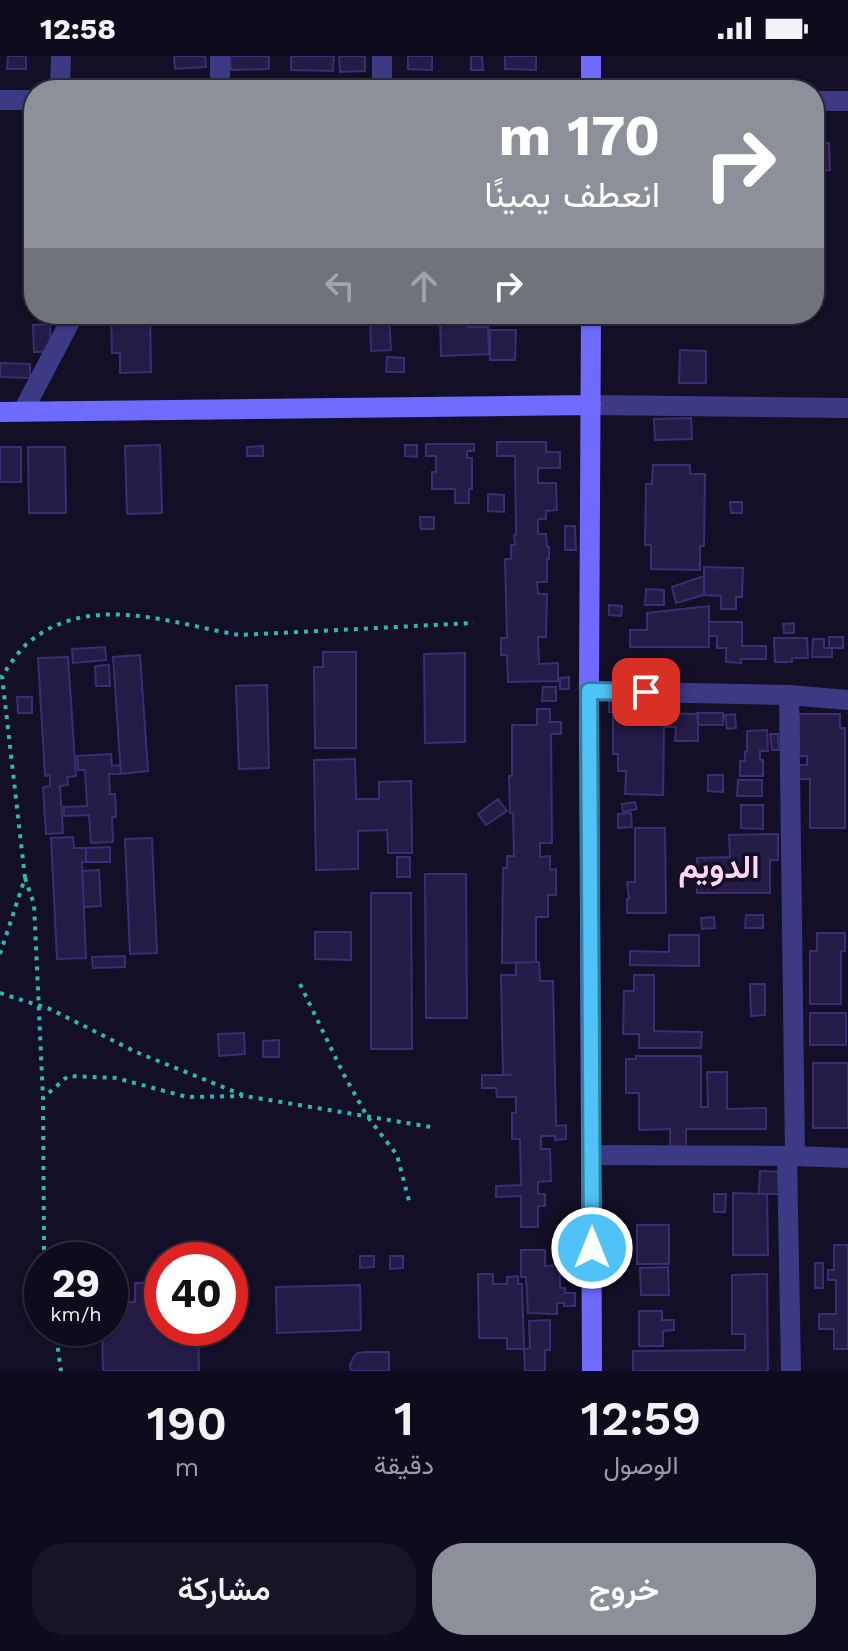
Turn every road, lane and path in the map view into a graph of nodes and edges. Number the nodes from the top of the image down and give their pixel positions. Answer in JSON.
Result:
{"nodes":[{"id":1,"x":61,"y":56,"type":"edge"},
{"id":2,"x":220,"y":56,"type":"edge"},
{"id":3,"x":382,"y":56,"type":"edge"},
{"id":4,"x":591,"y":56,"type":"edge"},
{"id":5,"x":60,"y":80,"type":"edge"},
{"id":6,"x":220,"y":80,"type":"edge"},
{"id":7,"x":382,"y":80,"type":"edge"},
{"id":8,"x":591,"y":80,"type":"edge"},
{"id":9,"x":0,"y":100,"type":"edge"},
{"id":10,"x":24,"y":100,"type":"edge"},
{"id":11,"x":824,"y":101,"type":"edge"},
{"id":12,"x":848,"y":101,"type":"edge"},
{"id":13,"x":69,"y":324,"type":"edge"},
{"id":14,"x":591,"y":324,"type":"edge"},
{"id":15,"x":591,"y":405,"type":"junction"},
{"id":16,"x":848,"y":408,"type":"edge"},
{"id":17,"x":23,"y":411,"type":"junction"},
{"id":18,"x":0,"y":412,"type":"edge"},
{"id":19,"x":474,"y":623,"type":"dead end"},
{"id":20,"x":1,"y":677,"type":"edge"},
{"id":21,"x":589,"y":691,"type":"junction"},
{"id":22,"x":789,"y":695,"type":"junction"},
{"id":23,"x":848,"y":700,"type":"edge"},
{"id":24,"x":25,"y":878,"type":"junction"},
{"id":25,"x":0,"y":954,"type":"edge"},
{"id":26,"x":300,"y":984,"type":"dead end"},
{"id":27,"x":0,"y":993,"type":"edge"},
{"id":28,"x":39,"y":1006,"type":"junction"},
{"id":29,"x":245,"y":1096,"type":"junction"},
{"id":30,"x":43,"y":1098,"type":"junction"},
{"id":31,"x":367,"y":1116,"type":"junction"},
{"id":32,"x":431,"y":1127,"type":"dead end"},
{"id":33,"x":592,"y":1155,"type":"junction"},
{"id":34,"x":791,"y":1156,"type":"junction"},
{"id":35,"x":848,"y":1158,"type":"edge"},
{"id":36,"x":409,"y":1201,"type":"dead end"},
{"id":37,"x":44,"y":1242,"type":"edge"},
{"id":38,"x":58,"y":1346,"type":"edge"},
{"id":39,"x":61,"y":1371,"type":"edge"},
{"id":40,"x":592,"y":1371,"type":"edge"},
{"id":41,"x":791,"y":1371,"type":"edge"}],
"edges":[{"from":1,"to":5,"type":"street"},
{"from":2,"to":6,"type":"street"},
{"from":3,"to":7,"type":"street"},
{"from":4,"to":8,"type":"street"},
{"from":9,"to":10,"type":"street"},
{"from":11,"to":12,"type":"street"},
{"from":13,"to":17,"type":"street"},
{"from":14,"to":15,"type":"street"},
{"from":15,"to":16,"type":"street"},
{"from":15,"to":17,"type":"street"},
{"from":15,"to":21,"type":"street"},
{"from":17,"to":18,"type":"street"},
{"from":19,"to":20,"type":"path"},
{"from":20,"to":24,"type":"path"},
{"from":21,"to":22,"type":"street"},
{"from":21,"to":33,"type":"street"},
{"from":22,"to":23,"type":"street"},
{"from":22,"to":34,"type":"street"},
{"from":24,"to":25,"type":"path"},
{"from":24,"to":28,"type":"path"},
{"from":26,"to":31,"type":"path"},
{"from":27,"to":28,"type":"path"},
{"from":28,"to":29,"type":"path"},
{"from":28,"to":30,"type":"path"},
{"from":29,"to":30,"type":"path"},
{"from":29,"to":31,"type":"path"},
{"from":30,"to":37,"type":"path"},
{"from":31,"to":32,"type":"path"},
{"from":31,"to":36,"type":"path"},
{"from":33,"to":34,"type":"street"},
{"from":33,"to":40,"type":"street"},
{"from":34,"to":35,"type":"street"},
{"from":34,"to":41,"type":"street"},
{"from":38,"to":39,"type":"path"}]}
